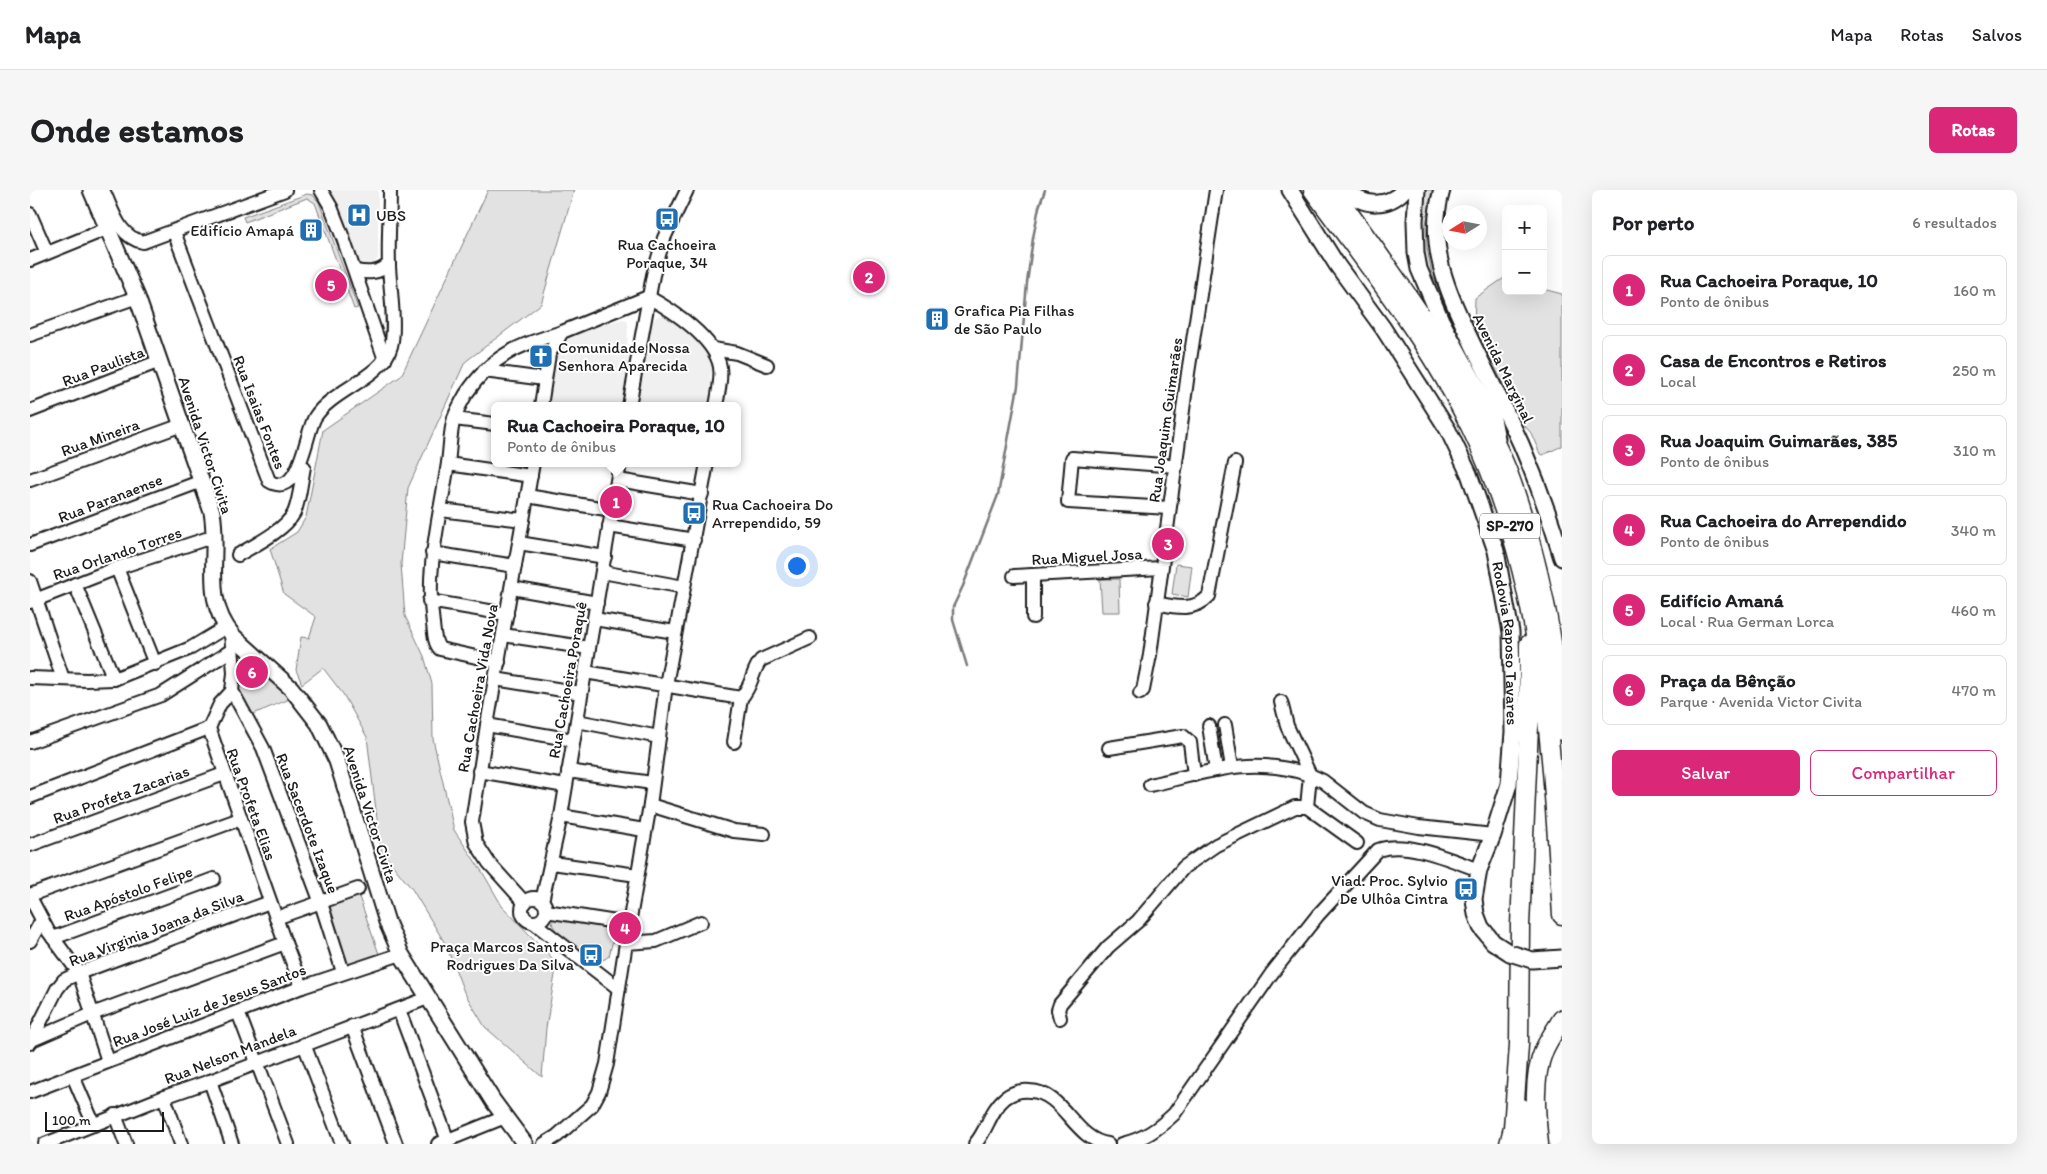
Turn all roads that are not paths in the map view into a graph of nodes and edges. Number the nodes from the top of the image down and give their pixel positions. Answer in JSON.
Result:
{"nodes":[{"id":1,"x":90,"y":190,"type":"edge"},
{"id":2,"x":103,"y":190,"type":"edge"},
{"id":3,"x":285,"y":190,"type":"edge"},
{"id":4,"x":321,"y":190,"type":"edge"},
{"id":5,"x":390,"y":190,"type":"edge"},
{"id":6,"x":687,"y":190,"type":"edge"},
{"id":7,"x":1216,"y":190,"type":"edge"},
{"id":8,"x":1290,"y":190,"type":"edge"},
{"id":9,"x":1312,"y":190,"type":"edge"},
{"id":10,"x":1332,"y":190,"type":"edge"},
{"id":11,"x":1347,"y":190,"type":"edge"},
{"id":12,"x":1404,"y":190,"type":"edge"},
{"id":13,"x":1417,"y":190,"type":"edge"},
{"id":14,"x":1442,"y":190,"type":"edge"},
{"id":15,"x":30,"y":214,"type":"edge"},
{"id":16,"x":109,"y":228,"type":"junction"},
{"id":17,"x":174,"y":232,"type":"junction"},
{"id":18,"x":47,"y":253,"type":"junction"},
{"id":19,"x":30,"y":260,"type":"edge"},
{"id":20,"x":389,"y":264,"type":"junction"},
{"id":21,"x":355,"y":272,"type":"junction"},
{"id":22,"x":137,"y":297,"type":"junction"},
{"id":23,"x":648,"y":297,"type":"junction"},
{"id":24,"x":562,"y":332,"type":"junction"},
{"id":25,"x":30,"y":335,"type":"edge"},
{"id":26,"x":713,"y":349,"type":"junction"},
{"id":27,"x":385,"y":360,"type":"junction"},
{"id":28,"x":160,"y":361,"type":"junction"},
{"id":29,"x":767,"y":364,"type":"dead end"},
{"id":30,"x":484,"y":371,"type":"junction"},
{"id":31,"x":544,"y":379,"type":"junction"},
{"id":32,"x":541,"y":402,"type":"edge"},
{"id":33,"x":630,"y":402,"type":"edge"},
{"id":34,"x":716,"y":402,"type":"edge"},
{"id":35,"x":30,"y":411,"type":"edge"},
{"id":36,"x":454,"y":419,"type":"junction"},
{"id":37,"x":491,"y":424,"type":"edge"},
{"id":38,"x":182,"y":425,"type":"junction"},
{"id":39,"x":305,"y":442,"type":"junction"},
{"id":40,"x":1502,"y":458,"type":"junction"},
{"id":41,"x":1235,"y":463,"type":"dead end"},
{"id":42,"x":448,"y":464,"type":"junction"},
{"id":43,"x":1176,"y":466,"type":"junction"},
{"id":44,"x":491,"y":467,"type":"edge"},
{"id":45,"x":498,"y":467,"type":"edge"},
{"id":46,"x":617,"y":467,"type":"edge"},
{"id":47,"x":706,"y":467,"type":"edge"},
{"id":48,"x":532,"y":469,"type":"edge"},
{"id":49,"x":30,"y":480,"type":"edge"},
{"id":50,"x":618,"y":480,"type":"junction"},
{"id":51,"x":202,"y":481,"type":"junction"},
{"id":52,"x":702,"y":494,"type":"junction"},
{"id":53,"x":527,"y":496,"type":"junction"},
{"id":54,"x":1170,"y":508,"type":"junction"},
{"id":55,"x":440,"y":510,"type":"junction"},
{"id":56,"x":612,"y":510,"type":"junction"},
{"id":57,"x":523,"y":520,"type":"junction"},
{"id":58,"x":610,"y":526,"type":"junction"},
{"id":59,"x":215,"y":536,"type":"junction"},
{"id":60,"x":694,"y":540,"type":"junction"},
{"id":61,"x":519,"y":543,"type":"junction"},
{"id":62,"x":30,"y":545,"type":"edge"},
{"id":63,"x":432,"y":553,"type":"junction"},
{"id":64,"x":238,"y":555,"type":"dead end"},
{"id":65,"x":605,"y":557,"type":"junction"},
{"id":66,"x":1562,"y":558,"type":"edge"},
{"id":67,"x":515,"y":566,"type":"junction"},
{"id":68,"x":117,"y":568,"type":"junction"},
{"id":69,"x":1161,"y":568,"type":"junction"},
{"id":70,"x":602,"y":572,"type":"junction"},
{"id":71,"x":1032,"y":575,"type":"junction"},
{"id":72,"x":1014,"y":576,"type":"dead end"},
{"id":73,"x":1525,"y":576,"type":"junction"},
{"id":74,"x":30,"y":580,"type":"edge"},
{"id":75,"x":75,"y":584,"type":"junction"},
{"id":76,"x":684,"y":587,"type":"junction"},
{"id":77,"x":512,"y":588,"type":"junction"},
{"id":78,"x":33,"y":600,"type":"edge"},
{"id":79,"x":430,"y":601,"type":"junction"},
{"id":80,"x":596,"y":603,"type":"junction"},
{"id":81,"x":1156,"y":603,"type":"junction"},
{"id":82,"x":507,"y":614,"type":"junction"},
{"id":83,"x":1033,"y":617,"type":"dead end"},
{"id":84,"x":594,"y":619,"type":"junction"},
{"id":85,"x":228,"y":630,"type":"junction"},
{"id":86,"x":675,"y":632,"type":"junction"},
{"id":87,"x":503,"y":635,"type":"junction"},
{"id":88,"x":810,"y":638,"type":"dead end"},
{"id":89,"x":589,"y":648,"type":"junction"},
{"id":90,"x":232,"y":650,"type":"junction"},
{"id":91,"x":499,"y":662,"type":"junction"},
{"id":92,"x":155,"y":664,"type":"junction"},
{"id":93,"x":585,"y":672,"type":"junction"},
{"id":94,"x":30,"y":678,"type":"edge"},
{"id":95,"x":64,"y":679,"type":"junction"},
{"id":96,"x":114,"y":679,"type":"junction"},
{"id":97,"x":495,"y":679,"type":"junction"},
{"id":98,"x":666,"y":685,"type":"junction"},
{"id":99,"x":232,"y":691,"type":"junction"},
{"id":100,"x":581,"y":693,"type":"junction"},
{"id":101,"x":1140,"y":693,"type":"dead end"},
{"id":102,"x":741,"y":698,"type":"junction"},
{"id":103,"x":1281,"y":702,"type":"dead end"},
{"id":104,"x":576,"y":721,"type":"junction"},
{"id":105,"x":487,"y":725,"type":"junction"},
{"id":106,"x":1225,"y":725,"type":"dead end"},
{"id":107,"x":1210,"y":726,"type":"dead end"},
{"id":108,"x":209,"y":728,"type":"junction"},
{"id":109,"x":1562,"y":731,"type":"edge"},
{"id":110,"x":659,"y":737,"type":"junction"},
{"id":111,"x":573,"y":740,"type":"junction"},
{"id":112,"x":30,"y":742,"type":"edge"},
{"id":113,"x":734,"y":742,"type":"dead end"},
{"id":114,"x":1109,"y":748,"type":"dead end"},
{"id":115,"x":1232,"y":767,"type":"junction"},
{"id":116,"x":1216,"y":770,"type":"junction"},
{"id":117,"x":479,"y":771,"type":"junction"},
{"id":118,"x":568,"y":771,"type":"junction"},
{"id":119,"x":224,"y":774,"type":"junction"},
{"id":120,"x":1194,"y":775,"type":"junction"},
{"id":121,"x":1310,"y":775,"type":"junction"},
{"id":122,"x":652,"y":783,"type":"junction"},
{"id":123,"x":1150,"y":785,"type":"dead end"},
{"id":124,"x":565,"y":786,"type":"junction"},
{"id":125,"x":30,"y":797,"type":"edge"},
{"id":126,"x":650,"y":805,"type":"junction"},
{"id":127,"x":1307,"y":808,"type":"junction"},
{"id":128,"x":561,"y":816,"type":"junction"},
{"id":129,"x":240,"y":819,"type":"junction"},
{"id":130,"x":644,"y":830,"type":"junction"},
{"id":131,"x":764,"y":834,"type":"dead end"},
{"id":132,"x":1493,"y":835,"type":"junction"},
{"id":133,"x":1357,"y":843,"type":"dead end"},
{"id":134,"x":30,"y":845,"type":"edge"},
{"id":135,"x":552,"y":863,"type":"junction"},
{"id":136,"x":1479,"y":870,"type":"junction"},
{"id":137,"x":637,"y":875,"type":"junction"},
{"id":138,"x":214,"y":879,"type":"dead end"},
{"id":139,"x":358,"y":890,"type":"dead end"},
{"id":140,"x":30,"y":896,"type":"edge"},
{"id":141,"x":270,"y":902,"type":"junction"},
{"id":142,"x":321,"y":903,"type":"junction"},
{"id":143,"x":525,"y":903,"type":"junction"},
{"id":144,"x":541,"y":913,"type":"junction"},
{"id":145,"x":1562,"y":914,"type":"edge"},
{"id":146,"x":276,"y":918,"type":"junction"},
{"id":147,"x":42,"y":920,"type":"junction"},
{"id":148,"x":701,"y":922,"type":"dead end"},
{"id":149,"x":628,"y":924,"type":"junction"},
{"id":150,"x":52,"y":938,"type":"junction"},
{"id":151,"x":30,"y":941,"type":"edge"},
{"id":152,"x":285,"y":943,"type":"junction"},
{"id":153,"x":626,"y":943,"type":"junction"},
{"id":154,"x":400,"y":954,"type":"junction"},
{"id":155,"x":1562,"y":958,"type":"edge"},
{"id":156,"x":343,"y":972,"type":"junction"},
{"id":157,"x":79,"y":973,"type":"junction"},
{"id":158,"x":302,"y":987,"type":"junction"},
{"id":159,"x":618,"y":988,"type":"junction"},
{"id":160,"x":428,"y":998,"type":"junction"},
{"id":161,"x":399,"y":1010,"type":"junction"},
{"id":162,"x":238,"y":1012,"type":"junction"},
{"id":163,"x":92,"y":1014,"type":"junction"},
{"id":164,"x":1060,"y":1018,"type":"dead end"},
{"id":165,"x":1562,"y":1019,"type":"edge"},
{"id":166,"x":352,"y":1026,"type":"junction"},
{"id":167,"x":31,"y":1042,"type":"edge"},
{"id":168,"x":304,"y":1044,"type":"junction"},
{"id":169,"x":1519,"y":1045,"type":"junction"},
{"id":170,"x":108,"y":1061,"type":"junction"},
{"id":171,"x":258,"y":1063,"type":"junction"},
{"id":172,"x":73,"y":1076,"type":"junction"},
{"id":173,"x":210,"y":1081,"type":"junction"},
{"id":174,"x":30,"y":1092,"type":"edge"},
{"id":175,"x":164,"y":1097,"type":"junction"},
{"id":176,"x":115,"y":1116,"type":"junction"},
{"id":177,"x":505,"y":1117,"type":"junction"},
{"id":178,"x":94,"y":1125,"type":"junction"},
{"id":179,"x":443,"y":1142,"type":"edge"},
{"id":180,"x":45,"y":1144,"type":"edge"},
{"id":181,"x":126,"y":1144,"type":"edge"},
{"id":182,"x":180,"y":1144,"type":"edge"},
{"id":183,"x":232,"y":1144,"type":"edge"},
{"id":184,"x":288,"y":1144,"type":"edge"},
{"id":185,"x":342,"y":1144,"type":"edge"},
{"id":186,"x":396,"y":1144,"type":"edge"},
{"id":187,"x":525,"y":1144,"type":"edge"},
{"id":188,"x":544,"y":1144,"type":"edge"},
{"id":189,"x":975,"y":1144,"type":"edge"},
{"id":190,"x":1108,"y":1144,"type":"edge"},
{"id":191,"x":1122,"y":1144,"type":"edge"},
{"id":192,"x":1509,"y":1144,"type":"edge"},
{"id":193,"x":1526,"y":1144,"type":"edge"},
{"id":194,"x":1539,"y":1144,"type":"edge"}],
"edges":[{"from":1,"to":16,"type":"main road","name":"Avenida Victor Civita"},
{"from":2,"to":17,"type":"street"},
{"from":3,"to":17,"type":"street"},
{"from":4,"to":21,"type":"street"},
{"from":5,"to":20,"type":"street"},
{"from":6,"to":23,"type":"street"},
{"from":7,"to":43,"type":"street","name":"Rua Joaquim Guimarães"},
{"from":8,"to":132,"type":"main road","name":"Rodovia Raposo Tavares"},
{"from":9,"to":73,"type":"highway","name":"Rodovia Raposo Tavares","number":"SP-270"},
{"from":10,"to":40,"type":"highway","number":"SP-270"},
{"from":11,"to":12,"type":"main road"},
{"from":13,"to":40,"type":"main road","name":"Avenida Marginal"},
{"from":14,"to":66,"type":"main road","name":"Avenida Marginal"},
{"from":15,"to":18,"type":"street"},
{"from":16,"to":18,"type":"street"},
{"from":16,"to":22,"type":"main road","name":"Avenida Victor Civita"},
{"from":17,"to":39,"type":"street","name":"Rua Isaias Fontes"},
{"from":18,"to":19,"type":"street"},
{"from":20,"to":21,"type":"street"},
{"from":20,"to":27,"type":"street"},
{"from":21,"to":27,"type":"street"},
{"from":22,"to":25,"type":"street"},
{"from":22,"to":28,"type":"main road","name":"Avenida Victor Civita"},
{"from":23,"to":24,"type":"street"},
{"from":23,"to":26,"type":"street"},
{"from":23,"to":33,"type":"street"},
{"from":24,"to":30,"type":"street"},
{"from":24,"to":31,"type":"street"},
{"from":26,"to":29,"type":"street"},
{"from":26,"to":34,"type":"street"},
{"from":27,"to":39,"type":"street","name":"Rua Isaias Fontes"},
{"from":28,"to":35,"type":"street","name":"Rua Paulista"},
{"from":28,"to":38,"type":"main road","name":"Avenida Victor Civita"},
{"from":30,"to":31,"type":"street"},
{"from":30,"to":36,"type":"street"},
{"from":31,"to":32,"type":"street"},
{"from":36,"to":37,"type":"street"},
{"from":36,"to":42,"type":"street"},
{"from":38,"to":49,"type":"street","name":"Rua Mineira"},
{"from":38,"to":51,"type":"main road","name":"Avenida Victor Civita"},
{"from":39,"to":64,"type":"street"},
{"from":40,"to":109,"type":"highway","number":"SP-270"},
{"from":41,"to":81,"type":"street"},
{"from":42,"to":44,"type":"street"},
{"from":42,"to":55,"type":"street"},
{"from":43,"to":54,"type":"street","name":"Rua Joaquim Guimarães"},
{"from":43,"to":54,"type":"street"},
{"from":45,"to":48,"type":"street"},
{"from":46,"to":50,"type":"street","name":"Rua Cachoeira Poraquê"},
{"from":47,"to":52,"type":"street"},
{"from":48,"to":53,"type":"street","name":"Rua Cachoeira Vida Nova"},
{"from":50,"to":52,"type":"street"},
{"from":50,"to":56,"type":"street","name":"Rua Cachoeira Poraquê"},
{"from":51,"to":59,"type":"main road","name":"Avenida Victor Civita"},
{"from":51,"to":62,"type":"street","name":"Rua Paranaense"},
{"from":52,"to":60,"type":"street"},
{"from":53,"to":56,"type":"street"},
{"from":53,"to":57,"type":"street","name":"Rua Cachoeira Vida Nova"},
{"from":54,"to":69,"type":"street","name":"Rua Joaquim Guimarães"},
{"from":55,"to":57,"type":"street"},
{"from":55,"to":63,"type":"street"},
{"from":56,"to":58,"type":"street","name":"Rua Cachoeira Poraquê"},
{"from":57,"to":61,"type":"street","name":"Rua Cachoeira Vida Nova"},
{"from":58,"to":60,"type":"street"},
{"from":58,"to":65,"type":"street","name":"Rua Cachoeira Poraquê"},
{"from":59,"to":68,"type":"street","name":"Rua Orlando Torres"},
{"from":59,"to":85,"type":"main road","name":"Avenida Victor Civita"},
{"from":60,"to":76,"type":"street"},
{"from":61,"to":65,"type":"street"},
{"from":61,"to":67,"type":"street","name":"Rua Cachoeira Vida Nova"},
{"from":63,"to":67,"type":"street"},
{"from":63,"to":79,"type":"street"},
{"from":65,"to":70,"type":"street","name":"Rua Cachoeira Poraquê"},
{"from":67,"to":77,"type":"street","name":"Rua Cachoeira Vida Nova"},
{"from":68,"to":75,"type":"street","name":"Rua Orlando Torres"},
{"from":68,"to":92,"type":"street"},
{"from":69,"to":71,"type":"street","name":"Rua Miguel Josa"},
{"from":69,"to":81,"type":"street","name":"Rua Joaquim Guimarães"},
{"from":70,"to":76,"type":"street"},
{"from":70,"to":80,"type":"street","name":"Rua Cachoeira Poraquê"},
{"from":71,"to":72,"type":"street","name":"Rua Miguel Josa"},
{"from":71,"to":83,"type":"street"},
{"from":73,"to":145,"type":"highway","name":"Rodovia Raposo Tavares","number":"SP-270"},
{"from":73,"to":169,"type":"highway"},
{"from":74,"to":78,"type":"street"},
{"from":75,"to":78,"type":"street","name":"Rua Orlando Torres"},
{"from":75,"to":96,"type":"street"},
{"from":76,"to":86,"type":"street"},
{"from":77,"to":80,"type":"street"},
{"from":77,"to":82,"type":"street","name":"Rua Cachoeira Vida Nova"},
{"from":78,"to":95,"type":"street"},
{"from":79,"to":82,"type":"street"},
{"from":79,"to":91,"type":"street"},
{"from":80,"to":84,"type":"street","name":"Rua Cachoeira Poraquê"},
{"from":81,"to":101,"type":"street","name":"Rua Joaquim Guimarães"},
{"from":82,"to":87,"type":"street","name":"Rua Cachoeira Vida Nova"},
{"from":84,"to":86,"type":"street"},
{"from":84,"to":89,"type":"street","name":"Rua Cachoeira Poraquê"},
{"from":85,"to":90,"type":"street"},
{"from":85,"to":92,"type":"street"},
{"from":85,"to":154,"type":"main road","name":"Avenida Victor Civita"},
{"from":86,"to":98,"type":"street"},
{"from":87,"to":89,"type":"street"},
{"from":87,"to":91,"type":"street","name":"Rua Cachoeira Vida Nova"},
{"from":88,"to":102,"type":"street"},
{"from":89,"to":93,"type":"street","name":"Rua Cachoeira Poraquê"},
{"from":90,"to":99,"type":"street"},
{"from":90,"to":112,"type":"street"},
{"from":91,"to":97,"type":"street","name":"Rua Cachoeira Vida Nova"},
{"from":92,"to":96,"type":"street"},
{"from":93,"to":98,"type":"street"},
{"from":93,"to":100,"type":"street","name":"Rua Cachoeira Poraquê"},
{"from":94,"to":95,"type":"street"},
{"from":95,"to":96,"type":"street"},
{"from":97,"to":100,"type":"street"},
{"from":97,"to":105,"type":"street","name":"Rua Cachoeira Vida Nova"},
{"from":98,"to":102,"type":"street"},
{"from":98,"to":110,"type":"street"},
{"from":99,"to":108,"type":"street"},
{"from":99,"to":142,"type":"street","name":"Rua Sacerdote Izaque"},
{"from":100,"to":104,"type":"street","name":"Rua Cachoeira Poraquê"},
{"from":102,"to":113,"type":"street"},
{"from":103,"to":121,"type":"street"},
{"from":104,"to":110,"type":"street"},
{"from":104,"to":111,"type":"street","name":"Rua Cachoeira Poraquê"},
{"from":105,"to":111,"type":"street"},
{"from":105,"to":117,"type":"street","name":"Rua Cachoeira Vida Nova"},
{"from":106,"to":115,"type":"street"},
{"from":107,"to":116,"type":"street"},
{"from":108,"to":119,"type":"street","name":"Rua Profeta Elias"},
{"from":108,"to":125,"type":"street"},
{"from":110,"to":122,"type":"street"},
{"from":111,"to":118,"type":"street","name":"Rua Cachoeira Poraquê"},
{"from":114,"to":120,"type":"street"},
{"from":115,"to":116,"type":"street"},
{"from":115,"to":121,"type":"street"},
{"from":116,"to":120,"type":"street"},
{"from":117,"to":124,"type":"street"},
{"from":117,"to":143,"type":"street","name":"Rua Cachoeira Vida Nova"},
{"from":118,"to":122,"type":"street"},
{"from":118,"to":124,"type":"street","name":"Rua Cachoeira Poraquê"},
{"from":119,"to":129,"type":"street","name":"Rua Profeta Elias"},
{"from":119,"to":134,"type":"street","name":"Rua Profeta Zacarias"},
{"from":120,"to":123,"type":"street"},
{"from":121,"to":127,"type":"street"},
{"from":121,"to":132,"type":"street"},
{"from":122,"to":126,"type":"street"},
{"from":124,"to":128,"type":"street","name":"Rua Cachoeira Poraquê"},
{"from":126,"to":130,"type":"street"},
{"from":126,"to":131,"type":"street"},
{"from":127,"to":133,"type":"street"},
{"from":127,"to":164,"type":"street"},
{"from":128,"to":130,"type":"street"},
{"from":128,"to":135,"type":"street","name":"Rua Cachoeira Poraquê"},
{"from":129,"to":140,"type":"street"},
{"from":129,"to":141,"type":"street","name":"Rua Profeta Elias"},
{"from":130,"to":137,"type":"street"},
{"from":132,"to":136,"type":"main road","name":"Rodovia Raposo Tavares"},
{"from":135,"to":137,"type":"street"},
{"from":135,"to":144,"type":"street","name":"Rua Cachoeira Poraquê"},
{"from":136,"to":155,"type":"main road","name":"Rodovia Raposo Tavares","bridge":true},
{"from":136,"to":191,"type":"street"},
{"from":137,"to":149,"type":"street"},
{"from":138,"to":150,"type":"street","name":"Rua Apóstolo Felipe"},
{"from":139,"to":142,"type":"street"},
{"from":140,"to":147,"type":"street"},
{"from":141,"to":146,"type":"street","name":"Rua Profeta Elias"},
{"from":141,"to":157,"type":"street","name":"Rua Virginia Joana da Silva"},
{"from":142,"to":146,"type":"street"},
{"from":142,"to":156,"type":"street","name":"Rua Sacerdote Izaque"},
{"from":143,"to":144,"type":"street"},
{"from":143,"to":144,"type":"street","name":"Rua Cachoeira Vida Nova"},
{"from":144,"to":149,"type":"street"},
{"from":144,"to":159,"type":"street"},
{"from":146,"to":152,"type":"street","name":"Rua Profeta Elias"},
{"from":147,"to":150,"type":"street"},
{"from":147,"to":151,"type":"street","name":"Rua Apóstolo Felipe"},
{"from":148,"to":153,"type":"street"},
{"from":149,"to":153,"type":"street"},
{"from":150,"to":157,"type":"street"},
{"from":152,"to":158,"type":"street","name":"Rua Profeta Elias"},
{"from":152,"to":163,"type":"street"},
{"from":153,"to":159,"type":"street"},
{"from":154,"to":156,"type":"street","name":"Rua José Luiz de Jesus Santos"},
{"from":154,"to":160,"type":"main road","name":"Avenida Victor Civita"},
{"from":156,"to":158,"type":"street","name":"Rua José Luiz de Jesus Santos"},
{"from":157,"to":163,"type":"street"},
{"from":157,"to":167,"type":"street","name":"Rua Virginia Joana da Silva"},
{"from":158,"to":162,"type":"street","name":"Rua José Luiz de Jesus Santos"},
{"from":159,"to":188,"type":"street"},
{"from":160,"to":161,"type":"street","name":"Rua Nelson Mandela"},
{"from":160,"to":177,"type":"main road","name":"Avenida Victor Civita"},
{"from":161,"to":166,"type":"street","name":"Rua Nelson Mandela"},
{"from":161,"to":179,"type":"street"},
{"from":162,"to":170,"type":"street","name":"Rua José Luiz de Jesus Santos"},
{"from":162,"to":171,"type":"street"},
{"from":163,"to":167,"type":"street"},
{"from":163,"to":170,"type":"street"},
{"from":165,"to":194,"type":"highway"},
{"from":166,"to":168,"type":"street","name":"Rua Nelson Mandela"},
{"from":166,"to":186,"type":"street"},
{"from":168,"to":171,"type":"street","name":"Rua Nelson Mandela"},
{"from":168,"to":185,"type":"street"},
{"from":169,"to":192,"type":"highway"},
{"from":169,"to":193,"type":"highway"},
{"from":170,"to":172,"type":"street","name":"Rua José Luiz de Jesus Santos"},
{"from":171,"to":173,"type":"street","name":"Rua Nelson Mandela"},
{"from":171,"to":184,"type":"street"},
{"from":172,"to":174,"type":"street","name":"Rua José Luiz de Jesus Santos"},
{"from":172,"to":178,"type":"street"},
{"from":173,"to":175,"type":"street","name":"Rua Nelson Mandela"},
{"from":173,"to":183,"type":"street"},
{"from":175,"to":176,"type":"street","name":"Rua Nelson Mandela"},
{"from":175,"to":182,"type":"street"},
{"from":176,"to":178,"type":"street","name":"Rua Nelson Mandela"},
{"from":176,"to":181,"type":"street"},
{"from":177,"to":179,"type":"street"},
{"from":177,"to":187,"type":"main road","name":"Avenida Victor Civita"},
{"from":178,"to":180,"type":"street","name":"Rua Nelson Mandela"},
{"from":189,"to":190,"type":"street"}]}
